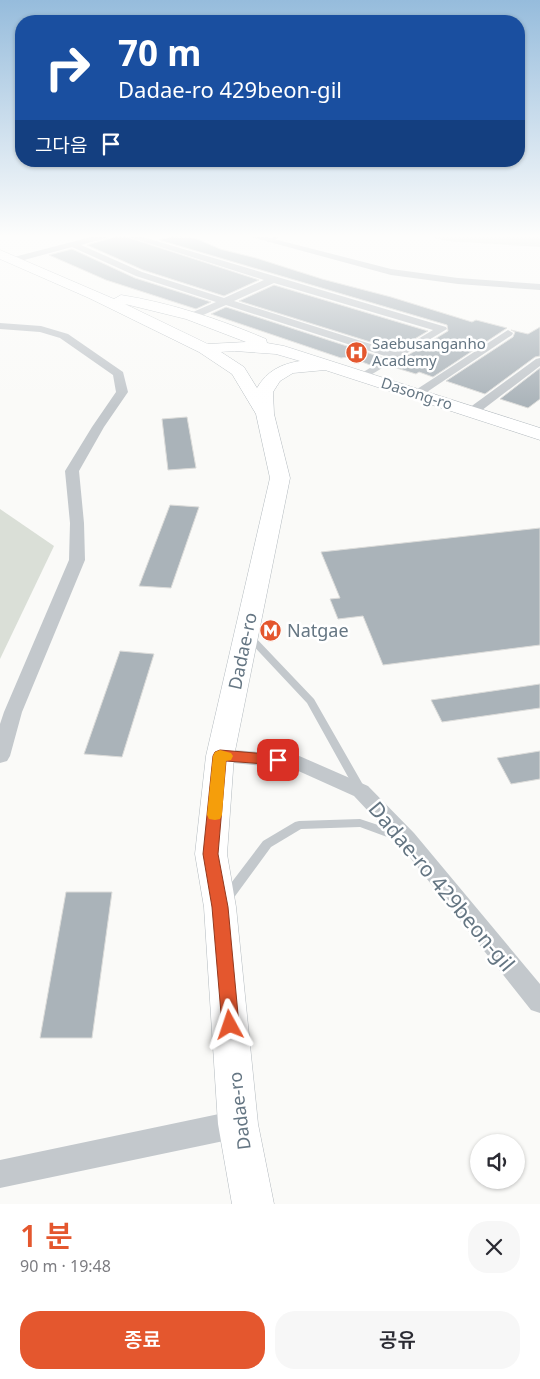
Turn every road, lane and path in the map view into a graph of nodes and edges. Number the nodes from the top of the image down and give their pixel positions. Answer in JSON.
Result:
{"nodes":[{"id":1,"x":90,"y":293,"type":"edge"},
{"id":2,"x":201,"y":293,"type":"edge"},
{"id":3,"x":243,"y":293,"type":"edge"},
{"id":4,"x":318,"y":293,"type":"edge"},
{"id":5,"x":94,"y":295,"type":"junction"},
{"id":6,"x":226,"y":301,"type":"junction"},
{"id":7,"x":190,"y":317,"type":"junction"},
{"id":8,"x":0,"y":326,"type":"edge"},
{"id":9,"x":508,"y":333,"type":"dead end"},
{"id":10,"x":205,"y":349,"type":"junction"},
{"id":11,"x":278,"y":349,"type":"junction"},
{"id":12,"x":396,"y":356,"type":"junction"},
{"id":13,"x":540,"y":361,"type":"edge"},
{"id":14,"x":336,"y":367,"type":"junction"},
{"id":15,"x":364,"y":376,"type":"junction"},
{"id":16,"x":417,"y":393,"type":"junction"},
{"id":17,"x":473,"y":411,"type":"junction"},
{"id":18,"x":265,"y":414,"type":"junction"},
{"id":19,"x":540,"y":434,"type":"edge"},
{"id":20,"x":246,"y":633,"type":"junction"},
{"id":21,"x":0,"y":756,"type":"edge"},
{"id":22,"x":220,"y":756,"type":"junction"},
{"id":23,"x":361,"y":791,"type":"junction"},
{"id":24,"x":407,"y":839,"type":"junction"},
{"id":25,"x":220,"y":907,"type":"junction"},
{"id":26,"x":540,"y":1002,"type":"edge"},
{"id":27,"x":238,"y":1124,"type":"junction"},
{"id":28,"x":0,"y":1174,"type":"edge"},
{"id":29,"x":253,"y":1204,"type":"edge"}],
"edges":[{"from":1,"to":5,"type":"main road","name":"Dadae-ro"},
{"from":2,"to":6,"type":"street"},
{"from":3,"to":6,"type":"street"},
{"from":4,"to":12,"type":"street"},
{"from":5,"to":7,"type":"main road"},
{"from":5,"to":10,"type":"main road","name":"Dadae-ro"},
{"from":6,"to":7,"type":"street"},
{"from":6,"to":12,"type":"street"},
{"from":7,"to":11,"type":"main road"},
{"from":8,"to":21,"type":"street"},
{"from":9,"to":16,"type":"street"},
{"from":10,"to":11,"type":"main road","name":"Dasong-ro"},
{"from":10,"to":18,"type":"main road","name":"Dadae-ro"},
{"from":11,"to":14,"type":"main road","name":"Dasong-ro"},
{"from":12,"to":15,"type":"street"},
{"from":13,"to":17,"type":"street"},
{"from":14,"to":15,"type":"main road","name":"Dasong-ro"},
{"from":14,"to":18,"type":"main road"},
{"from":15,"to":16,"type":"main road","name":"Dasong-ro"},
{"from":16,"to":17,"type":"main road","name":"Dasong-ro"},
{"from":17,"to":19,"type":"main road","name":"Dasong-ro"},
{"from":18,"to":20,"type":"main road","name":"Dadae-ro"},
{"from":20,"to":22,"type":"main road","name":"Dadae-ro"},
{"from":20,"to":23,"type":"lane"},
{"from":22,"to":23,"type":"street","name":"Dadae-ro 429beon-gil"},
{"from":22,"to":25,"type":"main road","name":"Dadae-ro"},
{"from":23,"to":24,"type":"street","name":"Dadae-ro 429beon-gil"},
{"from":24,"to":25,"type":"lane"},
{"from":24,"to":26,"type":"street","name":"Dadae-ro 429beon-gil"},
{"from":25,"to":27,"type":"main road","name":"Dadae-ro"},
{"from":27,"to":28,"type":"street"},
{"from":27,"to":29,"type":"main road","name":"Dadae-ro"}]}
